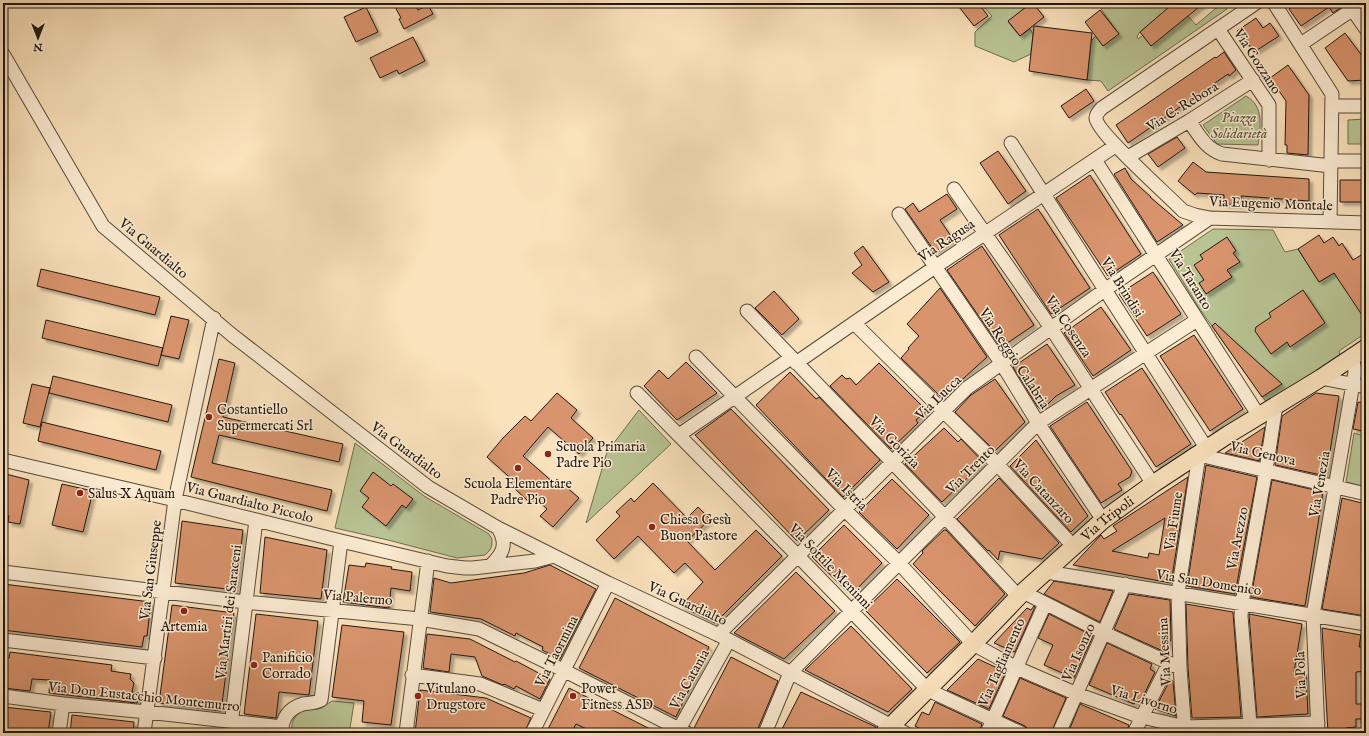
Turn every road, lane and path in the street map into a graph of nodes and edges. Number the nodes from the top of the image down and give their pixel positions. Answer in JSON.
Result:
{"nodes":[{"id":1,"x":1256,"y":3,"type":"edge"},
{"id":2,"x":1274,"y":3,"type":"edge"},
{"id":3,"x":1357,"y":6,"type":"edge"},
{"id":4,"x":1218,"y":29,"type":"junction"},
{"id":5,"x":1366,"y":29,"type":"edge"},
{"id":6,"x":1301,"y":44,"type":"junction"},
{"id":7,"x":3,"y":54,"type":"edge"},
{"id":8,"x":1253,"y":80,"type":"junction"},
{"id":9,"x":1332,"y":100,"type":"junction"},
{"id":10,"x":1366,"y":106,"type":"edge"},
{"id":11,"x":1189,"y":121,"type":"junction"},
{"id":12,"x":1011,"y":143,"type":"dead end"},
{"id":13,"x":1115,"y":146,"type":"junction"},
{"id":14,"x":1128,"y":157,"type":"junction"},
{"id":15,"x":1095,"y":160,"type":"junction"},
{"id":16,"x":1269,"y":160,"type":"junction"},
{"id":17,"x":1366,"y":161,"type":"edge"},
{"id":18,"x":1331,"y":164,"type":"junction"},
{"id":19,"x":954,"y":189,"type":"dead end"},
{"id":20,"x":1044,"y":194,"type":"junction"},
{"id":21,"x":900,"y":214,"type":"dead end"},
{"id":22,"x":1210,"y":218,"type":"junction"},
{"id":23,"x":1330,"y":222,"type":"junction"},
{"id":24,"x":1366,"y":223,"type":"edge"},
{"id":25,"x":986,"y":233,"type":"junction"},
{"id":26,"x":1156,"y":254,"type":"junction"},
{"id":27,"x":935,"y":267,"type":"junction"},
{"id":28,"x":1106,"y":290,"type":"junction"},
{"id":29,"x":747,"y":311,"type":"dead end"},
{"id":30,"x":214,"y":318,"type":"junction"},
{"id":31,"x":1197,"y":320,"type":"junction"},
{"id":32,"x":854,"y":323,"type":"junction"},
{"id":33,"x":1051,"y":328,"type":"junction"},
{"id":34,"x":1366,"y":348,"type":"edge"},
{"id":35,"x":1146,"y":353,"type":"junction"},
{"id":36,"x":696,"y":357,"type":"dead end"},
{"id":37,"x":1350,"y":359,"type":"junction"},
{"id":38,"x":794,"y":361,"type":"junction"},
{"id":39,"x":1002,"y":364,"type":"junction"},
{"id":40,"x":1321,"y":378,"type":"junction"},
{"id":41,"x":1353,"y":384,"type":"junction"},
{"id":42,"x":1366,"y":387,"type":"edge"},
{"id":43,"x":1092,"y":388,"type":"junction"},
{"id":44,"x":637,"y":394,"type":"dead end"},
{"id":45,"x":735,"y":396,"type":"junction"},
{"id":46,"x":1276,"y":405,"type":"junction"},
{"id":47,"x":944,"y":412,"type":"junction"},
{"id":48,"x":1259,"y":416,"type":"junction"},
{"id":49,"x":1038,"y":423,"type":"junction"},
{"id":50,"x":679,"y":435,"type":"junction"},
{"id":51,"x":1203,"y":452,"type":"junction"},
{"id":52,"x":3,"y":460,"type":"edge"},
{"id":53,"x":892,"y":463,"type":"junction"},
{"id":54,"x":997,"y":464,"type":"junction"},
{"id":55,"x":1266,"y":470,"type":"junction"},
{"id":56,"x":1153,"y":484,"type":"junction"},
{"id":57,"x":1335,"y":486,"type":"junction"},
{"id":58,"x":1366,"y":494,"type":"edge"},
{"id":59,"x":175,"y":500,"type":"junction"},
{"id":60,"x":845,"y":510,"type":"junction"},
{"id":61,"x":945,"y":517,"type":"junction"},
{"id":62,"x":256,"y":520,"type":"junction"},
{"id":63,"x":1103,"y":520,"type":"junction"},
{"id":64,"x":498,"y":528,"type":"junction"},
{"id":65,"x":341,"y":541,"type":"junction"},
{"id":66,"x":1074,"y":547,"type":"junction"},
{"id":67,"x":554,"y":556,"type":"junction"},
{"id":68,"x":798,"y":556,"type":"junction"},
{"id":69,"x":428,"y":561,"type":"junction"},
{"id":70,"x":900,"y":563,"type":"junction"},
{"id":71,"x":490,"y":566,"type":"junction"},
{"id":72,"x":3,"y":572,"type":"edge"},
{"id":73,"x":1046,"y":572,"type":"junction"},
{"id":74,"x":608,"y":583,"type":"junction"},
{"id":75,"x":1126,"y":584,"type":"junction"},
{"id":76,"x":164,"y":592,"type":"junction"},
{"id":77,"x":1178,"y":593,"type":"junction"},
{"id":78,"x":1021,"y":595,"type":"junction"},
{"id":79,"x":245,"y":602,"type":"junction"},
{"id":80,"x":1242,"y":603,"type":"junction"},
{"id":81,"x":1045,"y":604,"type":"junction"},
{"id":82,"x":852,"y":610,"type":"junction"},
{"id":83,"x":332,"y":611,"type":"junction"},
{"id":84,"x":1314,"y":615,"type":"junction"},
{"id":85,"x":420,"y":619,"type":"junction"},
{"id":86,"x":1366,"y":624,"type":"edge"},
{"id":87,"x":1104,"y":633,"type":"junction"},
{"id":88,"x":723,"y":638,"type":"junction"},
{"id":89,"x":3,"y":640,"type":"edge"},
{"id":90,"x":973,"y":644,"type":"junction"},
{"id":91,"x":155,"y":658,"type":"junction"},
{"id":92,"x":1175,"y":665,"type":"junction"},
{"id":93,"x":1017,"y":668,"type":"junction"},
{"id":94,"x":565,"y":671,"type":"junction"},
{"id":95,"x":790,"y":672,"type":"junction"},
{"id":96,"x":412,"y":675,"type":"junction"},
{"id":97,"x":928,"y":690,"type":"junction"},
{"id":98,"x":1077,"y":694,"type":"junction"},
{"id":99,"x":3,"y":696,"type":"edge"},
{"id":100,"x":63,"y":704,"type":"junction"},
{"id":101,"x":543,"y":710,"type":"junction"},
{"id":102,"x":147,"y":712,"type":"junction"},
{"id":103,"x":1142,"y":717,"type":"junction"},
{"id":104,"x":993,"y":720,"type":"junction"},
{"id":105,"x":1250,"y":725,"type":"junction"},
{"id":106,"x":230,"y":727,"type":"edge"},
{"id":107,"x":1318,"y":728,"type":"edge"},
{"id":108,"x":282,"y":730,"type":"edge"},
{"id":109,"x":1185,"y":730,"type":"edge"},
{"id":110,"x":893,"y":731,"type":"edge"},
{"id":111,"x":681,"y":732,"type":"edge"},
{"id":112,"x":59,"y":733,"type":"edge"},
{"id":113,"x":144,"y":733,"type":"edge"},
{"id":114,"x":406,"y":733,"type":"edge"},
{"id":115,"x":532,"y":733,"type":"edge"},
{"id":116,"x":765,"y":733,"type":"edge"},
{"id":117,"x":986,"y":733,"type":"edge"},
{"id":118,"x":1021,"y":733,"type":"edge"},
{"id":119,"x":1059,"y":733,"type":"edge"},
{"id":120,"x":1134,"y":733,"type":"edge"}],
"edges":[{"from":1,"to":4,"type":"street"},
{"from":2,"to":6,"type":"street"},
{"from":3,"to":5,"type":"street"},
{"from":3,"to":6,"type":"street"},
{"from":4,"to":8,"type":"street","name":"Via Gozzano"},
{"from":4,"to":13,"type":"street","name":"Via Eugenio Montale"},
{"from":6,"to":9,"type":"street"},
{"from":7,"to":30,"type":"street","name":"Via Guardialto"},
{"from":8,"to":11,"type":"street","name":"Via C. Rebora"},
{"from":8,"to":16,"type":"street","name":"Via Gozzano"},
{"from":9,"to":10,"type":"street"},
{"from":9,"to":18,"type":"street"},
{"from":11,"to":14,"type":"street","name":"Via C. Rebora"},
{"from":11,"to":16,"type":"street"},
{"from":12,"to":20,"type":"street","name":"Via Brindisi"},
{"from":13,"to":14,"type":"street","name":"Via Eugenio Montale"},
{"from":13,"to":15,"type":"street","name":"Via Ragusa"},
{"from":14,"to":22,"type":"street","name":"Via Eugenio Montale"},
{"from":15,"to":20,"type":"street","name":"Via Ragusa"},
{"from":15,"to":26,"type":"street","name":"Via Taranto"},
{"from":16,"to":18,"type":"street"},
{"from":17,"to":18,"type":"street"},
{"from":18,"to":23,"type":"street"},
{"from":19,"to":25,"type":"street","name":"Via Cosenza"},
{"from":20,"to":25,"type":"street","name":"Via Ragusa"},
{"from":20,"to":28,"type":"street","name":"Via Brindisi"},
{"from":21,"to":27,"type":"street","name":"Via Reggio Calabria"},
{"from":22,"to":23,"type":"street","name":"Via Eugenio Montale"},
{"from":22,"to":26,"type":"street","name":"Via Lucca"},
{"from":23,"to":24,"type":"street","name":"Via Eugenio Montale"},
{"from":25,"to":27,"type":"street","name":"Via Ragusa"},
{"from":25,"to":33,"type":"street","name":"Via Cosenza"},
{"from":26,"to":28,"type":"street","name":"Via Lucca"},
{"from":26,"to":31,"type":"street","name":"Via Taranto"},
{"from":27,"to":32,"type":"street","name":"Via Ragusa"},
{"from":27,"to":39,"type":"street","name":"Via Reggio Calabria"},
{"from":28,"to":33,"type":"street","name":"Via Lucca"},
{"from":28,"to":35,"type":"street","name":"Via Brindisi"},
{"from":29,"to":38,"type":"street","name":"Via Gorizia"},
{"from":30,"to":59,"type":"street","name":"Via San Giuseppe"},
{"from":30,"to":64,"type":"street","name":"Via Guardialto"},
{"from":31,"to":35,"type":"street","name":"Via Trento"},
{"from":31,"to":48,"type":"street","name":"Via Taranto"},
{"from":32,"to":38,"type":"street","name":"Via Ragusa"},
{"from":32,"to":47,"type":"street","name":"Via Catanzaro"},
{"from":33,"to":39,"type":"street","name":"Via Lucca"},
{"from":33,"to":43,"type":"street","name":"Via Cosenza"},
{"from":34,"to":37,"type":"main road","name":"Via Tripoli"},
{"from":35,"to":43,"type":"street","name":"Via Trento"},
{"from":35,"to":51,"type":"street","name":"Via Brindisi"},
{"from":36,"to":45,"type":"street","name":"Via Istria"},
{"from":37,"to":40,"type":"main road","name":"Via Tripoli"},
{"from":37,"to":41,"type":"street","name":"Via Venezia"},
{"from":38,"to":45,"type":"street","name":"Via Ragusa"},
{"from":38,"to":53,"type":"street","name":"Via Gorizia"},
{"from":39,"to":47,"type":"street","name":"Via Lucca"},
{"from":39,"to":49,"type":"street","name":"Via Reggio Calabria"},
{"from":40,"to":41,"type":"street"},
{"from":40,"to":46,"type":"main road","name":"Via Tripoli"},
{"from":41,"to":42,"type":"street"},
{"from":41,"to":57,"type":"street","name":"Via Venezia"},
{"from":43,"to":49,"type":"street","name":"Via Trento"},
{"from":43,"to":56,"type":"street","name":"Via Cosenza"},
{"from":44,"to":50,"type":"street","name":"Via Sottile Meninni"},
{"from":45,"to":50,"type":"street","name":"Via Ragusa"},
{"from":45,"to":60,"type":"street","name":"Via Istria"},
{"from":46,"to":48,"type":"main road","name":"Via Tripoli"},
{"from":46,"to":55,"type":"street","name":"Via Arezzo"},
{"from":47,"to":53,"type":"street","name":"Via Lucca"},
{"from":47,"to":54,"type":"street","name":"Via Catanzaro"},
{"from":48,"to":51,"type":"main road","name":"Via Tripoli"},
{"from":49,"to":54,"type":"street","name":"Via Trento"},
{"from":49,"to":63,"type":"street","name":"Via Reggio Calabria"},
{"from":50,"to":68,"type":"street","name":"Via Sottile Meninni"},
{"from":51,"to":55,"type":"street","name":"Via Genova"},
{"from":51,"to":56,"type":"main road","name":"Via Tripoli"},
{"from":51,"to":77,"type":"street","name":"Via Fiume"},
{"from":52,"to":59,"type":"street","name":"Via Guardialto Piccolo"},
{"from":53,"to":60,"type":"street","name":"Via Lucca"},
{"from":53,"to":61,"type":"street","name":"Via Gorizia"},
{"from":54,"to":61,"type":"street","name":"Via Trento"},
{"from":54,"to":66,"type":"street","name":"Via Catanzaro"},
{"from":55,"to":57,"type":"street","name":"Via Genova"},
{"from":55,"to":80,"type":"street","name":"Via Arezzo"},
{"from":56,"to":63,"type":"main road","name":"Via Tripoli"},
{"from":57,"to":58,"type":"street","name":"Via Genova"},
{"from":57,"to":84,"type":"street","name":"Via Venezia"},
{"from":59,"to":62,"type":"street","name":"Via Guardialto Piccolo"},
{"from":59,"to":76,"type":"street","name":"Via San Giuseppe"},
{"from":60,"to":68,"type":"street","name":"Via Lucca"},
{"from":60,"to":70,"type":"street","name":"Via Istria"},
{"from":61,"to":70,"type":"street","name":"Via Trento"},
{"from":61,"to":78,"type":"street","name":"Via Gorizia"},
{"from":62,"to":65,"type":"street","name":"Via Guardialto Piccolo"},
{"from":62,"to":79,"type":"street","name":"Via Martiri dei Saraceni"},
{"from":63,"to":66,"type":"main road","name":"Via Tripoli"},
{"from":64,"to":67,"type":"street","name":"Via Guardialto"},
{"from":64,"to":71,"type":"street"},
{"from":65,"to":69,"type":"street","name":"Via Guardialto Piccolo"},
{"from":65,"to":83,"type":"street"},
{"from":66,"to":73,"type":"main road","name":"Via Tripoli"},
{"from":67,"to":71,"type":"street","name":"Via Guardialto Piccolo"},
{"from":67,"to":74,"type":"street","name":"Via Guardialto"},
{"from":68,"to":82,"type":"street","name":"Via Sottile Meninni"},
{"from":68,"to":88,"type":"street","name":"Via Lucca"},
{"from":69,"to":71,"type":"street","name":"Via Guardialto Piccolo"},
{"from":69,"to":85,"type":"street"},
{"from":70,"to":82,"type":"street","name":"Via Trento"},
{"from":70,"to":90,"type":"street","name":"Via Istria"},
{"from":72,"to":76,"type":"street","name":"Via Palermo"},
{"from":73,"to":75,"type":"street","name":"Via San Domenico"},
{"from":73,"to":78,"type":"main road","name":"Via Tripoli"},
{"from":74,"to":88,"type":"street","name":"Via Guardialto"},
{"from":74,"to":94,"type":"street","name":"Via Taormina"},
{"from":75,"to":77,"type":"street","name":"Via San Domenico"},
{"from":75,"to":87,"type":"street","name":"Via Isonzo"},
{"from":76,"to":79,"type":"street","name":"Via Palermo"},
{"from":76,"to":91,"type":"street","name":"Via San Giuseppe"},
{"from":77,"to":80,"type":"street","name":"Via San Domenico"},
{"from":77,"to":92,"type":"street","name":"Via Messina"},
{"from":78,"to":81,"type":"street","name":"Via Gorizia"},
{"from":78,"to":90,"type":"main road","name":"Via Tripoli"},
{"from":79,"to":83,"type":"street","name":"Via Palermo"},
{"from":79,"to":106,"type":"street","name":"Via Martiri dei Saraceni"},
{"from":80,"to":84,"type":"street","name":"Via San Domenico"},
{"from":80,"to":105,"type":"street","name":"Via Arezzo"},
{"from":81,"to":87,"type":"street","name":"Via Gorizia"},
{"from":81,"to":93,"type":"street","name":"Via Tagliamento"},
{"from":82,"to":95,"type":"street","name":"Via Trento"},
{"from":82,"to":97,"type":"street","name":"Via Sottile Meninni"},
{"from":83,"to":85,"type":"street","name":"Via Palermo"},
{"from":83,"to":108,"type":"street"},
{"from":84,"to":86,"type":"street","name":"Via San Domenico"},
{"from":84,"to":107,"type":"street","name":"Via Pola"},
{"from":85,"to":94,"type":"street","name":"Via Palermo"},
{"from":85,"to":96,"type":"street"},
{"from":87,"to":92,"type":"street","name":"Via Gorizia"},
{"from":87,"to":98,"type":"street","name":"Via Isonzo"},
{"from":88,"to":95,"type":"street","name":"Via Guardialto"},
{"from":88,"to":111,"type":"street","name":"Via Catania"},
{"from":89,"to":91,"type":"street"},
{"from":90,"to":93,"type":"street","name":"Via Livorno"},
{"from":90,"to":97,"type":"main road","name":"Via Tripoli"},
{"from":91,"to":102,"type":"street","name":"Via San Giuseppe"},
{"from":92,"to":103,"type":"street"},
{"from":92,"to":109,"type":"street","name":"Via Messina"},
{"from":93,"to":98,"type":"street","name":"Via Livorno"},
{"from":93,"to":104,"type":"street","name":"Via Tagliamento"},
{"from":94,"to":101,"type":"street","name":"Via Taormina"},
{"from":94,"to":111,"type":"street","name":"Via Palermo"},
{"from":95,"to":110,"type":"street","name":"Via Guardialto"},
{"from":95,"to":116,"type":"street"},
{"from":96,"to":101,"type":"street"},
{"from":96,"to":114,"type":"street"},
{"from":97,"to":104,"type":"street","name":"Via Sottile Meninni"},
{"from":97,"to":110,"type":"main road","name":"Via Tripoli"},
{"from":98,"to":103,"type":"street","name":"Via Livorno"},
{"from":98,"to":119,"type":"street","name":"Via Isonzo"},
{"from":99,"to":100,"type":"street","name":"Via Don Eustacchio Montemurro"},
{"from":100,"to":102,"type":"street","name":"Via Don Eustacchio Montemurro"},
{"from":100,"to":112,"type":"street"},
{"from":101,"to":115,"type":"street","name":"Via Taormina"},
{"from":102,"to":106,"type":"street","name":"Via Don Eustacchio Montemurro"},
{"from":102,"to":113,"type":"street","name":"Via San Giuseppe"},
{"from":103,"to":109,"type":"street","name":"Via Livorno"},
{"from":103,"to":120,"type":"street"},
{"from":104,"to":117,"type":"street","name":"Via Tagliamento"},
{"from":104,"to":118,"type":"street","name":"Via Sottile Meninni"},
{"from":105,"to":107,"type":"street","name":"Via Livorno"},
{"from":105,"to":109,"type":"street","name":"Via Livorno"},
{"from":106,"to":108,"type":"street","name":"Via Don Eustacchio Montemurro"}]}
